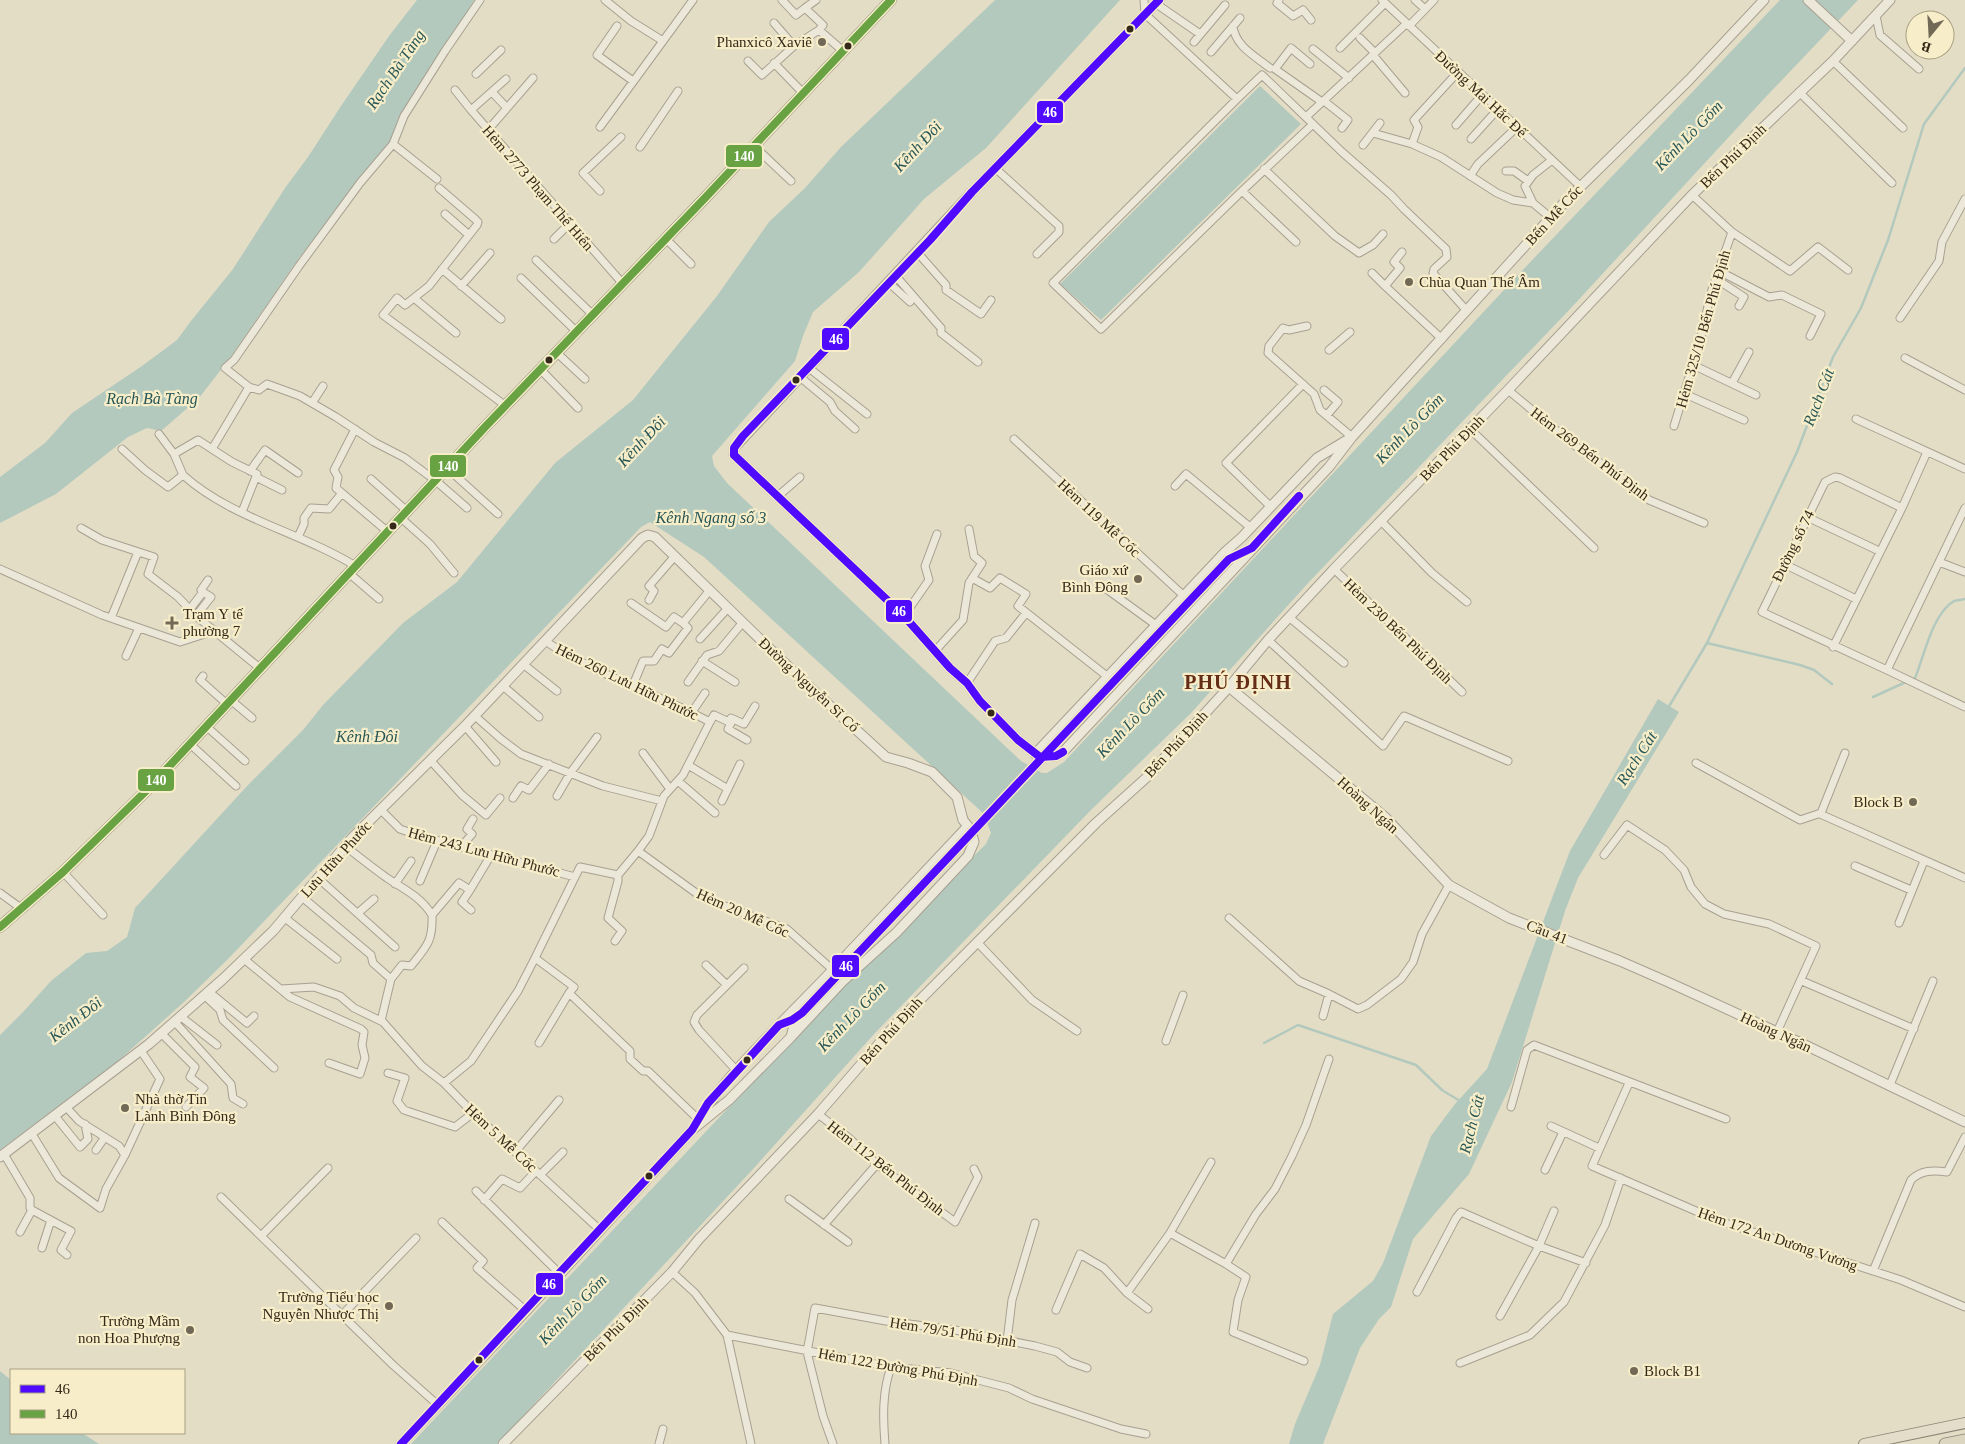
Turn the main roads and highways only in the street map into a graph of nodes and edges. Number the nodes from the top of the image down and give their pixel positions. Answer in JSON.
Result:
{"nodes":[{"id":1,"x":891,"y":0,"type":"edge"},
{"id":2,"x":0,"y":927,"type":"edge"},
{"id":3,"x":1965,"y":1423,"type":"edge"},
{"id":4,"x":1965,"y":1440,"type":"edge"},
{"id":5,"x":1864,"y":1444,"type":"edge"},
{"id":6,"x":1945,"y":1444,"type":"edge"}],
"edges":[{"from":1,"to":2,"type":"main road"},
{"from":3,"to":5,"type":"main road"},
{"from":4,"to":6,"type":"highway"}]}
